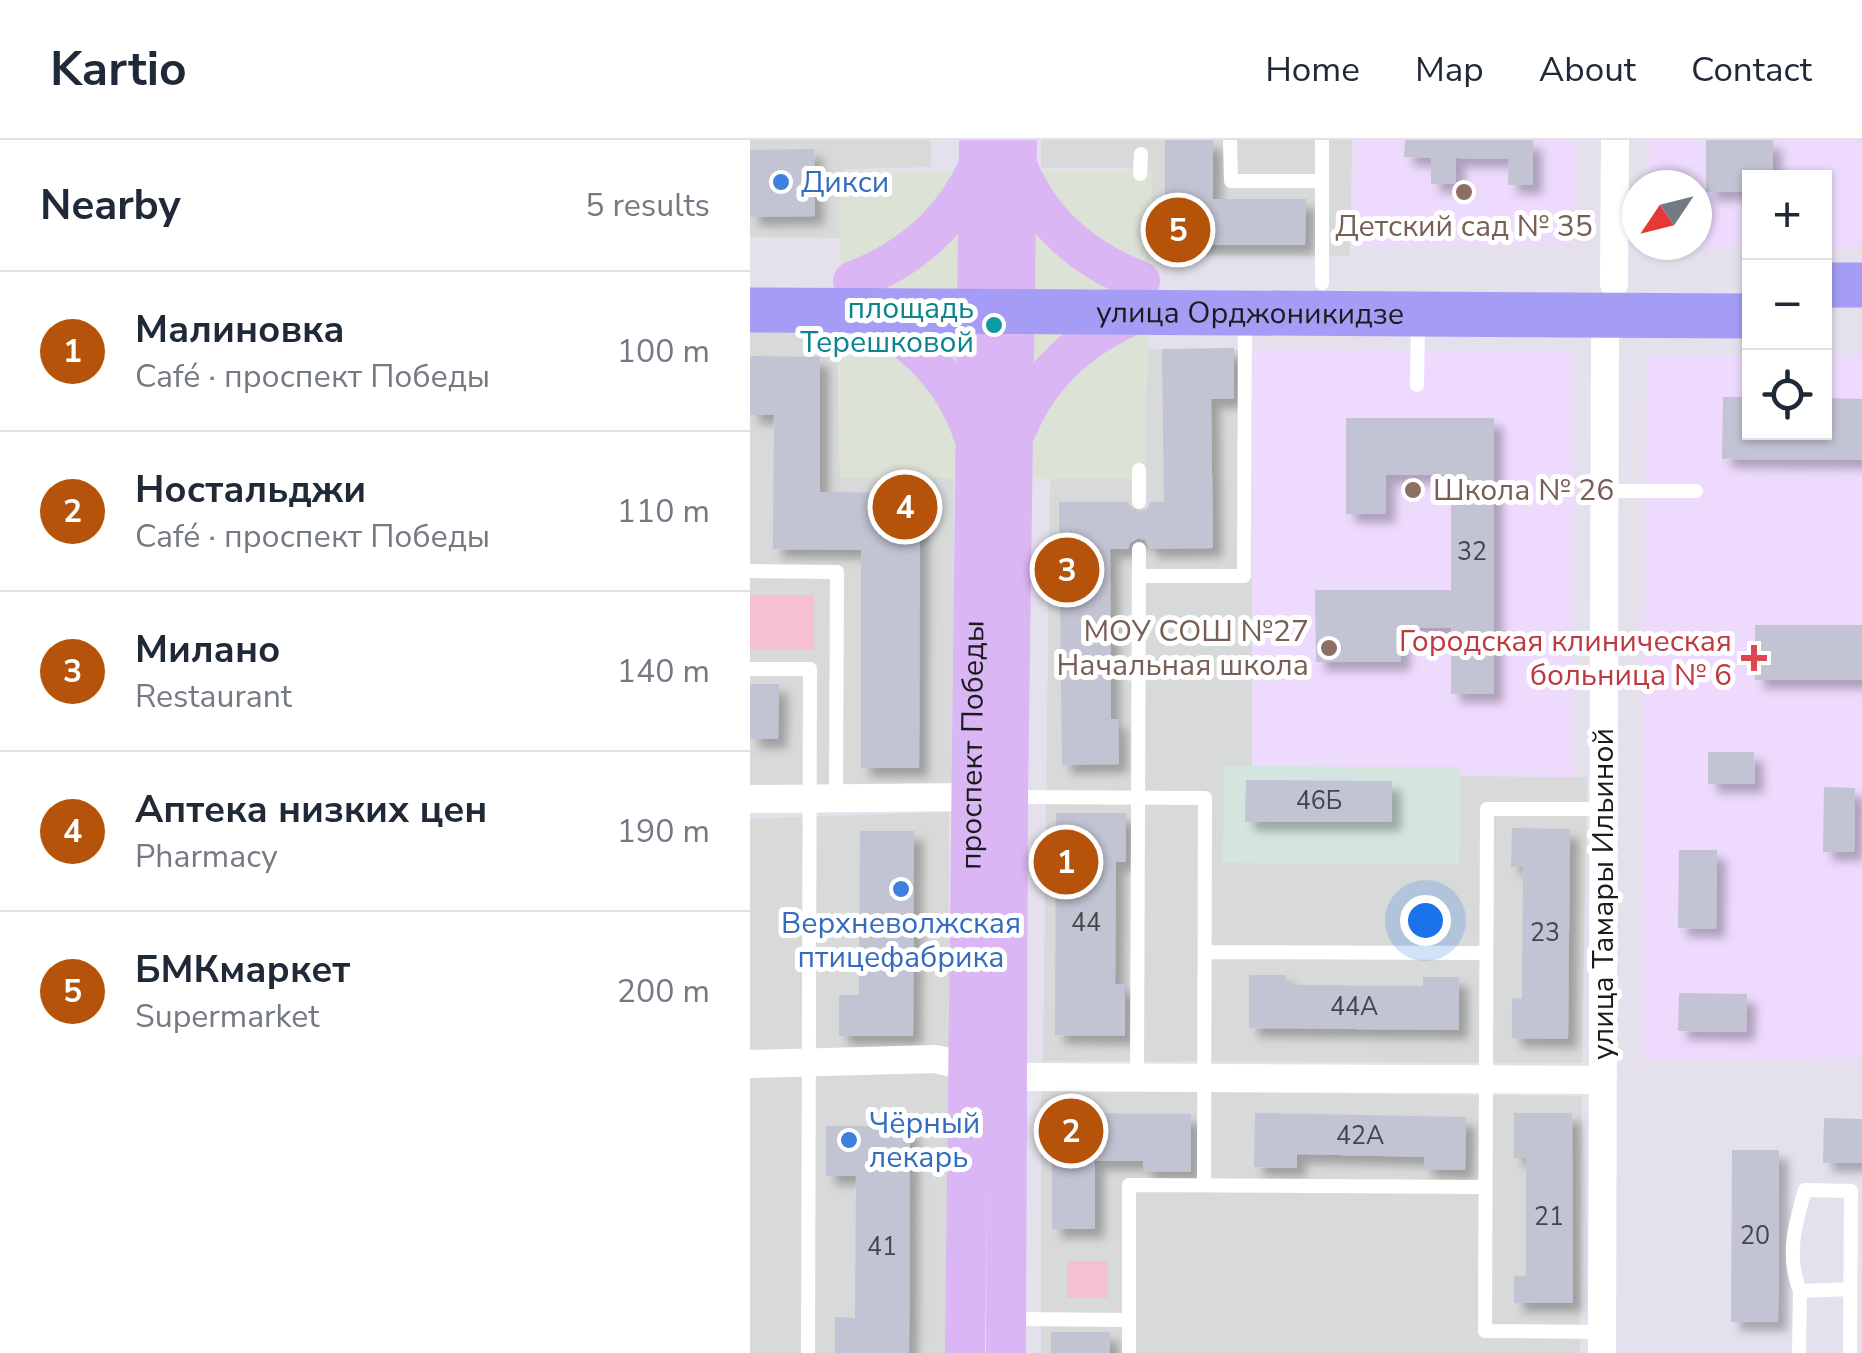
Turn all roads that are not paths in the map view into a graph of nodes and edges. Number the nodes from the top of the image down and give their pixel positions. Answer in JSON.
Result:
{"nodes":[{"id":1,"x":1230,"y":140,"type":"edge"},
{"id":2,"x":1322,"y":140,"type":"edge"},
{"id":3,"x":1614,"y":140,"type":"edge"},
{"id":4,"x":998,"y":152,"type":"edge"},
{"id":5,"x":1140,"y":154,"type":"dead end"},
{"id":6,"x":1140,"y":174,"type":"dead end"},
{"id":7,"x":1322,"y":181,"type":"junction"},
{"id":8,"x":750,"y":281,"type":"edge"},
{"id":9,"x":1322,"y":282,"type":"junction"},
{"id":10,"x":1742,"y":285,"type":"edge"},
{"id":11,"x":1832,"y":285,"type":"edge"},
{"id":12,"x":1862,"y":285,"type":"edge"},
{"id":13,"x":854,"y":296,"type":"junction"},
{"id":14,"x":996,"y":296,"type":"junction"},
{"id":15,"x":1140,"y":296,"type":"junction"},
{"id":16,"x":1609,"y":299,"type":"junction"},
{"id":17,"x":750,"y":310,"type":"edge"},
{"id":18,"x":1245,"y":312,"type":"junction"},
{"id":19,"x":1418,"y":314,"type":"junction"},
{"id":20,"x":1742,"y":315,"type":"edge"},
{"id":21,"x":1832,"y":316,"type":"edge"},
{"id":22,"x":1862,"y":316,"type":"edge"},
{"id":23,"x":1417,"y":385,"type":"dead end"},
{"id":24,"x":995,"y":440,"type":"junction"},
{"id":25,"x":1139,"y":470,"type":"dead end"},
{"id":26,"x":1604,"y":490,"type":"junction"},
{"id":27,"x":1696,"y":491,"type":"dead end"},
{"id":28,"x":1139,"y":502,"type":"dead end"},
{"id":29,"x":1139,"y":549,"type":"dead end"},
{"id":30,"x":750,"y":571,"type":"edge"},
{"id":31,"x":1138,"y":576,"type":"junction"},
{"id":32,"x":750,"y":669,"type":"edge"},
{"id":33,"x":991,"y":797,"type":"junction"},
{"id":34,"x":1138,"y":798,"type":"junction"},
{"id":35,"x":750,"y":799,"type":"edge"},
{"id":36,"x":823,"y":799,"type":"junction"},
{"id":37,"x":1603,"y":809,"type":"junction"},
{"id":38,"x":1205,"y":952,"type":"junction"},
{"id":39,"x":1486,"y":953,"type":"junction"},
{"id":40,"x":750,"y":1064,"type":"edge"},
{"id":41,"x":808,"y":1064,"type":"junction"},
{"id":42,"x":989,"y":1072,"type":"junction"},
{"id":43,"x":1137,"y":1078,"type":"junction"},
{"id":44,"x":1204,"y":1078,"type":"junction"},
{"id":45,"x":1486,"y":1079,"type":"junction"},
{"id":46,"x":1602,"y":1080,"type":"junction"},
{"id":47,"x":1204,"y":1185,"type":"junction"},
{"id":48,"x":1486,"y":1186,"type":"junction"},
{"id":49,"x":1850,"y":1288,"type":"junction"},
{"id":50,"x":1800,"y":1291,"type":"junction"},
{"id":51,"x":1129,"y":1320,"type":"junction"},
{"id":52,"x":1006,"y":1336,"type":"edge"},
{"id":53,"x":1602,"y":1342,"type":"edge"},
{"id":54,"x":808,"y":1353,"type":"edge"},
{"id":55,"x":965,"y":1353,"type":"edge"},
{"id":56,"x":1129,"y":1353,"type":"edge"},
{"id":57,"x":1799,"y":1353,"type":"edge"},
{"id":58,"x":1850,"y":1353,"type":"edge"}],
"edges":[{"from":1,"to":7,"type":"lane"},
{"from":2,"to":7,"type":"lane"},
{"from":3,"to":16,"type":"street","name":"улица Тамары Ильиной"},
{"from":4,"to":13,"type":"main road"},
{"from":4,"to":14,"type":"main road","name":"проспект Победы"},
{"from":4,"to":15,"type":"main road"},
{"from":5,"to":6,"type":"lane"},
{"from":7,"to":9,"type":"lane"},
{"from":8,"to":13,"type":"main road","name":"улица Орджоникидзе"},
{"from":9,"to":15,"type":"main road","name":"улица Орджоникидзе"},
{"from":9,"to":16,"type":"main road","name":"улица Орджоникидзе"},
{"from":10,"to":16,"type":"main road","name":"улица Орджоникидзе"},
{"from":11,"to":12,"type":"main road"},
{"from":13,"to":14,"type":"main road","name":"улица Орджоникидзе"},
{"from":13,"to":17,"type":"main road","name":"улица Орджоникидзе"},
{"from":13,"to":24,"type":"main road"},
{"from":14,"to":15,"type":"main road","name":"улица Орджоникидзе"},
{"from":14,"to":24,"type":"main road","name":"проспект Победы"},
{"from":15,"to":18,"type":"main road","name":"улица Орджоникидзе"},
{"from":15,"to":24,"type":"main road"},
{"from":16,"to":19,"type":"main road","name":"улица Орджоникидзе"},
{"from":16,"to":20,"type":"main road","name":"улица Орджоникидзе"},
{"from":16,"to":26,"type":"street","name":"улица Тамары Ильиной"},
{"from":18,"to":19,"type":"main road","name":"улица Орджоникидзе"},
{"from":18,"to":31,"type":"lane"},
{"from":19,"to":23,"type":"lane"},
{"from":21,"to":22,"type":"main road"},
{"from":24,"to":33,"type":"main road","name":"проспект Победы"},
{"from":25,"to":28,"type":"lane"},
{"from":26,"to":27,"type":"lane"},
{"from":26,"to":37,"type":"street","name":"улица Тамары Ильиной"},
{"from":29,"to":31,"type":"lane"},
{"from":30,"to":36,"type":"lane"},
{"from":31,"to":34,"type":"lane"},
{"from":32,"to":36,"type":"lane"},
{"from":33,"to":34,"type":"lane"},
{"from":33,"to":36,"type":"street"},
{"from":33,"to":42,"type":"main road","name":"проспект Победы"},
{"from":34,"to":38,"type":"lane"},
{"from":34,"to":43,"type":"lane"},
{"from":35,"to":36,"type":"street"},
{"from":36,"to":41,"type":"lane"},
{"from":37,"to":39,"type":"lane"},
{"from":37,"to":46,"type":"street","name":"улица Тамары Ильиной"},
{"from":38,"to":39,"type":"lane"},
{"from":38,"to":44,"type":"lane"},
{"from":39,"to":45,"type":"lane"},
{"from":40,"to":41,"type":"street"},
{"from":41,"to":42,"type":"street"},
{"from":41,"to":54,"type":"lane"},
{"from":42,"to":43,"type":"street"},
{"from":42,"to":52,"type":"main road","name":"проспект Победы"},
{"from":42,"to":55,"type":"main road","name":"проспект Победы"},
{"from":43,"to":44,"type":"street"},
{"from":44,"to":45,"type":"street"},
{"from":44,"to":47,"type":"lane"},
{"from":45,"to":46,"type":"street"},
{"from":45,"to":48,"type":"lane"},
{"from":46,"to":53,"type":"street","name":"улица Тамары Ильиной"},
{"from":47,"to":48,"type":"lane"},
{"from":47,"to":51,"type":"lane"},
{"from":48,"to":53,"type":"lane"},
{"from":49,"to":50,"type":"lane"},
{"from":49,"to":50,"type":"lane"},
{"from":49,"to":58,"type":"lane"},
{"from":50,"to":57,"type":"lane"},
{"from":51,"to":52,"type":"lane"},
{"from":51,"to":56,"type":"lane"}]}
